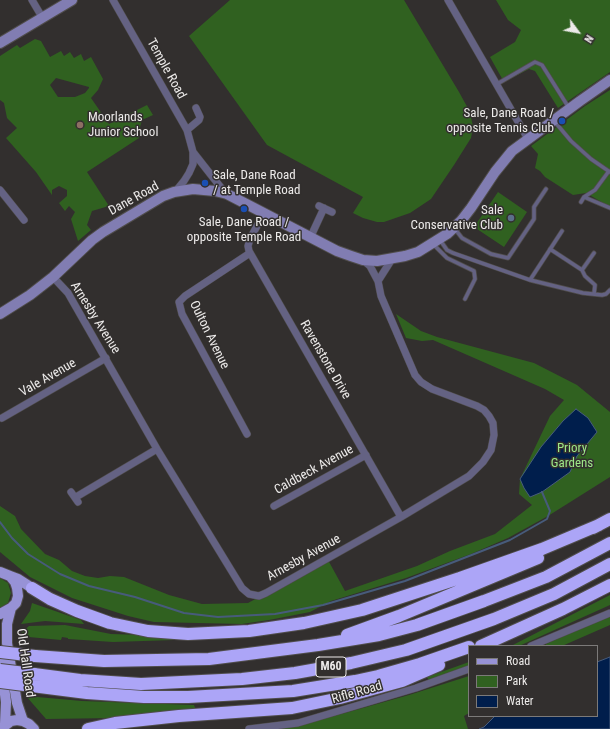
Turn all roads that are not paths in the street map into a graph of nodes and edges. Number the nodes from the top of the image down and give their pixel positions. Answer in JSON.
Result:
{"nodes":[{"id":1,"x":32,"y":0,"type":"edge"},
{"id":2,"x":72,"y":0,"type":"edge"},
{"id":3,"x":113,"y":0,"type":"edge"},
{"id":4,"x":448,"y":0,"type":"edge"},
{"id":5,"x":42,"y":17,"type":"junction"},
{"id":6,"x":0,"y":43,"type":"edge"},
{"id":7,"x":610,"y":80,"type":"edge"},
{"id":8,"x":497,"y":84,"type":"junction"},
{"id":9,"x":196,"y":108,"type":"dead end"},
{"id":10,"x":570,"y":108,"type":"junction"},
{"id":11,"x":553,"y":120,"type":"junction"},
{"id":12,"x":187,"y":130,"type":"junction"},
{"id":13,"x":528,"y":139,"type":"junction"},
{"id":14,"x":193,"y":152,"type":"junction"},
{"id":15,"x":609,"y":172,"type":"edge"},
{"id":16,"x":546,"y":189,"type":"dead end"},
{"id":17,"x":0,"y":190,"type":"edge"},
{"id":18,"x":174,"y":192,"type":"junction"},
{"id":19,"x":226,"y":194,"type":"junction"},
{"id":20,"x":584,"y":197,"type":"junction"},
{"id":21,"x":581,"y":202,"type":"dead end"},
{"id":22,"x":610,"y":208,"type":"edge"},
{"id":23,"x":332,"y":212,"type":"dead end"},
{"id":24,"x":264,"y":213,"type":"junction"},
{"id":25,"x":24,"y":220,"type":"dead end"},
{"id":26,"x":454,"y":228,"type":"junction"},
{"id":27,"x":562,"y":231,"type":"dead end"},
{"id":28,"x":311,"y":236,"type":"junction"},
{"id":29,"x":436,"y":241,"type":"junction"},
{"id":30,"x":550,"y":249,"type":"junction"},
{"id":31,"x":250,"y":253,"type":"junction"},
{"id":32,"x":594,"y":253,"type":"dead end"},
{"id":33,"x":392,"y":259,"type":"junction"},
{"id":34,"x":363,"y":260,"type":"junction"},
{"id":35,"x":582,"y":270,"type":"junction"},
{"id":36,"x":53,"y":277,"type":"junction"},
{"id":37,"x":530,"y":280,"type":"junction"},
{"id":38,"x":378,"y":281,"type":"junction"},
{"id":39,"x":610,"y":290,"type":"edge"},
{"id":40,"x":594,"y":294,"type":"junction"},
{"id":41,"x":465,"y":299,"type":"dead end"},
{"id":42,"x":0,"y":314,"type":"edge"},
{"id":43,"x":106,"y":358,"type":"junction"},
{"id":44,"x":2,"y":419,"type":"edge"},
{"id":45,"x":247,"y":434,"type":"dead end"},
{"id":46,"x":158,"y":449,"type":"junction"},
{"id":47,"x":366,"y":455,"type":"junction"},
{"id":48,"x":75,"y":497,"type":"dead end"},
{"id":49,"x":274,"y":506,"type":"dead end"},
{"id":50,"x":401,"y":517,"type":"junction"},
{"id":51,"x":610,"y":519,"type":"edge"},
{"id":52,"x":599,"y":525,"type":"junction"},
{"id":53,"x":610,"y":543,"type":"edge"},
{"id":54,"x":610,"y":564,"type":"edge"},
{"id":55,"x":0,"y":572,"type":"edge"},
{"id":56,"x":10,"y":576,"type":"junction"},
{"id":57,"x":610,"y":585,"type":"edge"},
{"id":58,"x":32,"y":588,"type":"joint"},
{"id":59,"x":12,"y":608,"type":"junction"},
{"id":60,"x":610,"y":613,"type":"edge"},
{"id":61,"x":0,"y":614,"type":"edge"},
{"id":62,"x":502,"y":636,"type":"junction"},
{"id":63,"x":318,"y":645,"type":"junction"},
{"id":64,"x":475,"y":645,"type":"edge"},
{"id":65,"x":483,"y":645,"type":"edge"},
{"id":66,"x":532,"y":645,"type":"edge"},
{"id":67,"x":468,"y":647,"type":"edge"},
{"id":68,"x":0,"y":652,"type":"edge"},
{"id":69,"x":468,"y":652,"type":"edge"},
{"id":70,"x":0,"y":657,"type":"edge"},
{"id":71,"x":468,"y":668,"type":"edge"},
{"id":72,"x":401,"y":669,"type":"junction"},
{"id":73,"x":0,"y":670,"type":"edge"},
{"id":74,"x":33,"y":680,"type":"junction"},
{"id":75,"x":0,"y":682,"type":"edge"},
{"id":76,"x":172,"y":682,"type":"junction"},
{"id":77,"x":3,"y":721,"type":"edge"},
{"id":78,"x":23,"y":721,"type":"junction"},
{"id":79,"x":34,"y":729,"type":"edge"},
{"id":80,"x":88,"y":729,"type":"edge"},
{"id":81,"x":249,"y":729,"type":"edge"}],
"edges":[{"from":1,"to":5,"type":"street"},
{"from":2,"to":5,"type":"main road"},
{"from":3,"to":12,"type":"street","name":"Temple Road"},
{"from":4,"to":8,"type":"street"},
{"from":5,"to":6,"type":"main road"},
{"from":7,"to":10,"type":"main road","name":"Dane Road"},
{"from":8,"to":10,"type":"lane"},
{"from":8,"to":13,"type":"street"},
{"from":9,"to":12,"type":"street"},
{"from":10,"to":11,"type":"main road","name":"Dane Road"},
{"from":11,"to":13,"type":"main road","name":"Dane Road"},
{"from":11,"to":15,"type":"lane"},
{"from":12,"to":14,"type":"street","name":"Temple Road"},
{"from":13,"to":26,"type":"main road","name":"Dane Road"},
{"from":14,"to":18,"type":"street","name":"Temple Road"},
{"from":14,"to":19,"type":"street","name":"Temple Road"},
{"from":15,"to":20,"type":"lane"},
{"from":16,"to":26,"type":"lane"},
{"from":17,"to":25,"type":"street"},
{"from":18,"to":19,"type":"main road","name":"Dane Road"},
{"from":18,"to":36,"type":"main road","name":"Dane Road"},
{"from":19,"to":24,"type":"main road","name":"Dane Road"},
{"from":20,"to":21,"type":"lane"},
{"from":20,"to":22,"type":"lane"},
{"from":23,"to":28,"type":"street"},
{"from":24,"to":28,"type":"main road","name":"Dane Road"},
{"from":24,"to":31,"type":"street"},
{"from":26,"to":29,"type":"main road","name":"Dane Road"},
{"from":27,"to":30,"type":"lane"},
{"from":28,"to":34,"type":"main road","name":"Dane Road"},
{"from":29,"to":33,"type":"main road","name":"Dane Road"},
{"from":29,"to":37,"type":"lane"},
{"from":29,"to":41,"type":"lane"},
{"from":30,"to":35,"type":"lane"},
{"from":30,"to":37,"type":"lane"},
{"from":31,"to":45,"type":"street","name":"Oulton Avenue"},
{"from":31,"to":47,"type":"street","name":"Ravenstone Drive"},
{"from":32,"to":35,"type":"lane"},
{"from":33,"to":34,"type":"main road","name":"Dane Road"},
{"from":33,"to":38,"type":"street"},
{"from":34,"to":38,"type":"street","name":"Arnesby Avenue"},
{"from":35,"to":40,"type":"lane"},
{"from":36,"to":42,"type":"main road","name":"Dane Road"},
{"from":36,"to":43,"type":"street","name":"Arnesby Avenue"},
{"from":37,"to":40,"type":"lane"},
{"from":38,"to":50,"type":"street","name":"Arnesby Avenue"},
{"from":39,"to":40,"type":"lane"},
{"from":43,"to":44,"type":"street","name":"Vale Avenue"},
{"from":43,"to":46,"type":"street","name":"Arnesby Avenue"},
{"from":46,"to":48,"type":"street"},
{"from":46,"to":50,"type":"street","name":"Arnesby Avenue"},
{"from":47,"to":49,"type":"street","name":"Caldbeck Avenue"},
{"from":47,"to":50,"type":"street","name":"Ravenstone Drive"},
{"from":51,"to":52,"type":"highway","number":"M60"},
{"from":52,"to":58,"type":"highway","number":"M60"},
{"from":52,"to":63,"type":"highway","number":"M60"},
{"from":53,"to":63,"type":"highway","number":"M60"},
{"from":54,"to":76,"type":"highway","number":"M60"},
{"from":55,"to":56,"type":"main road"},
{"from":56,"to":58,"type":"main road"},
{"from":56,"to":59,"type":"main road","name":"Old Hall Road"},
{"from":57,"to":62,"type":"highway"},
{"from":59,"to":61,"type":"main road"},
{"from":59,"to":78,"type":"main road","name":"Old Hall Road"},
{"from":60,"to":66,"type":"street"},
{"from":62,"to":64,"type":"highway"},
{"from":62,"to":65,"type":"highway"},
{"from":63,"to":68,"type":"highway","number":"M60","bridge":true},
{"from":67,"to":72,"type":"highway","number":"M60"},
{"from":69,"to":80,"type":"highway","number":"M60"},
{"from":70,"to":77,"type":"main road","name":"Old Hall Road"},
{"from":71,"to":81,"type":"street","name":"Rifle Road"},
{"from":72,"to":74,"type":"highway","number":"M60"},
{"from":72,"to":76,"type":"highway","number":"M60"},
{"from":73,"to":74,"type":"highway","number":"M60","bridge":true},
{"from":74,"to":75,"type":"highway","number":"M60","bridge":true},
{"from":74,"to":76,"type":"highway","number":"M60"},
{"from":77,"to":78,"type":"main road"},
{"from":78,"to":79,"type":"main road"}]}
